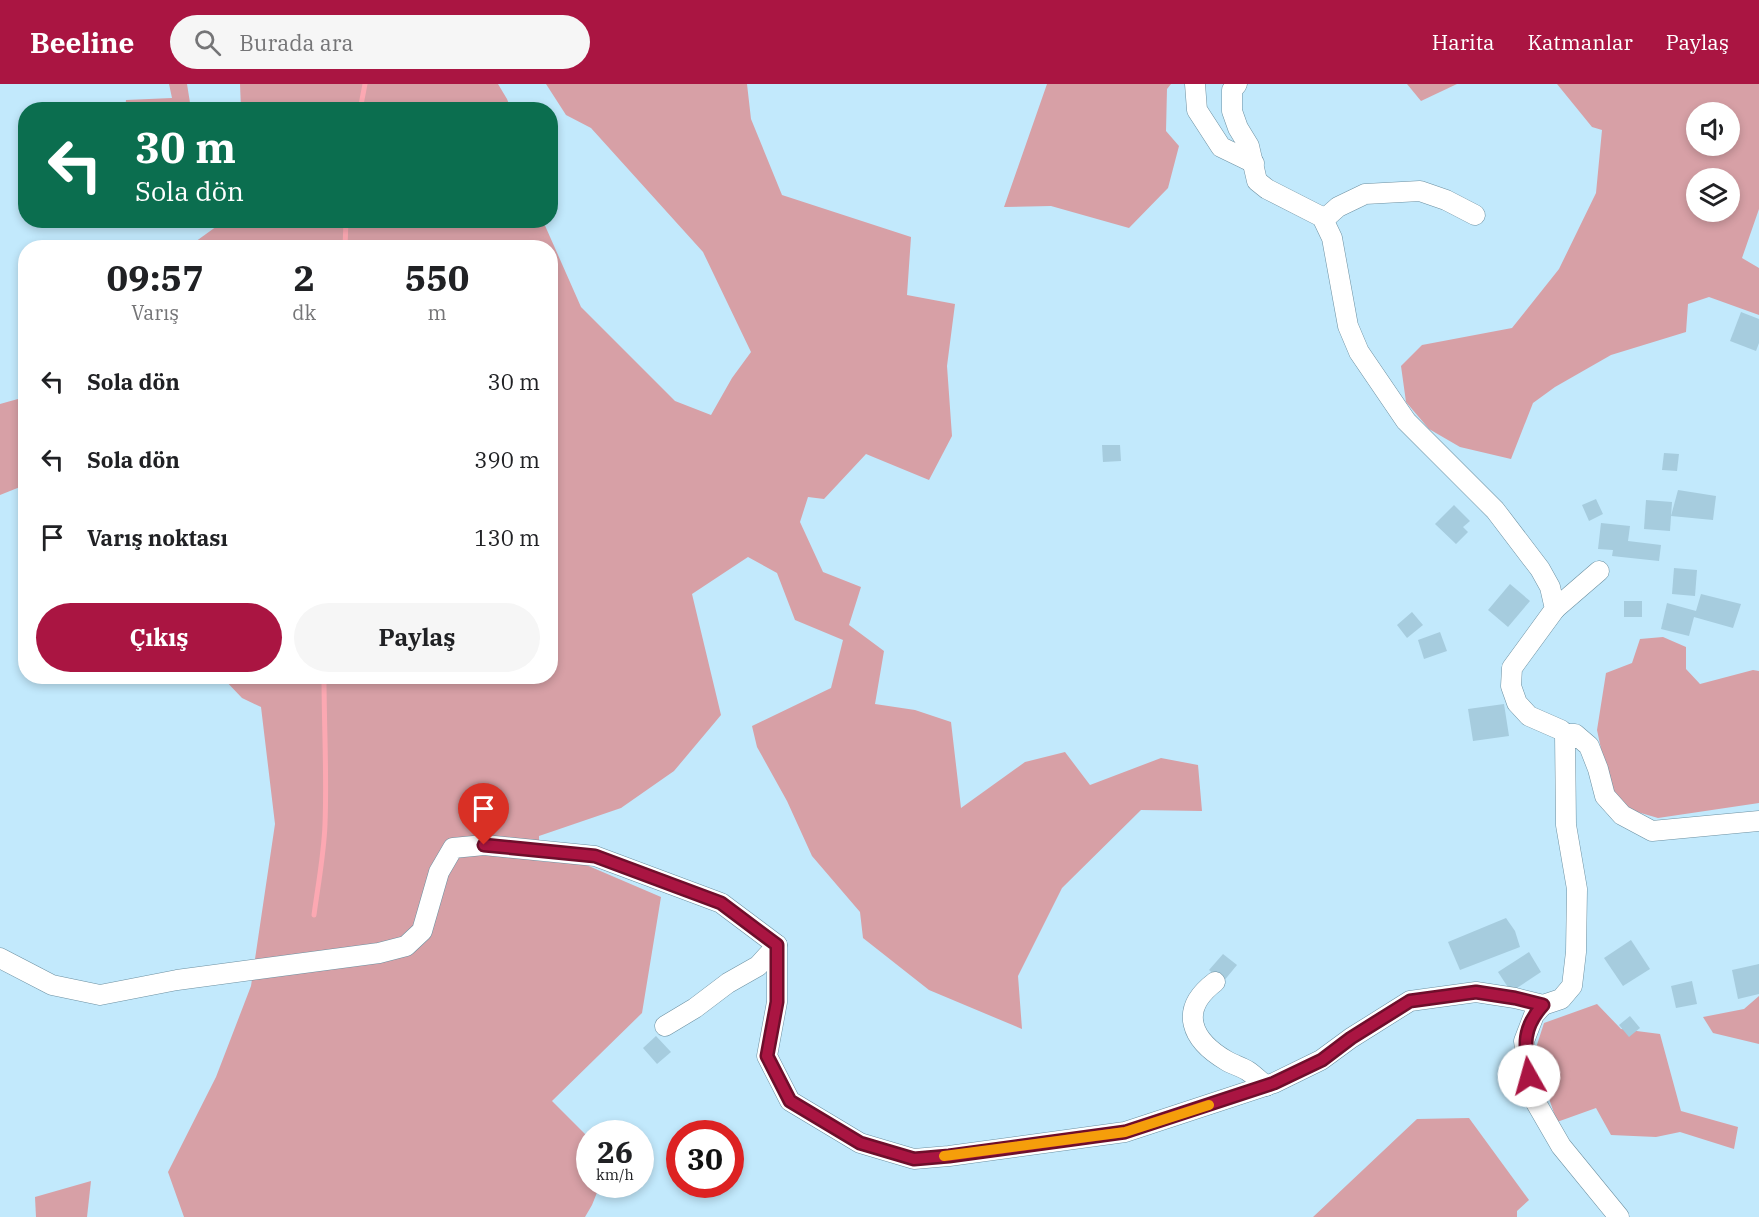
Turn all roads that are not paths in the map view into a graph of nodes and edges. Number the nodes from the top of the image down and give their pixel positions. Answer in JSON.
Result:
{"nodes":[{"id":1,"x":1195,"y":84,"type":"edge"},
{"id":2,"x":1237,"y":84,"type":"edge"},
{"id":3,"x":1254,"y":163,"type":"junction"},
{"id":4,"x":1475,"y":215,"type":"dead end"},
{"id":5,"x":1322,"y":217,"type":"junction"},
{"id":6,"x":1599,"y":572,"type":"dead end"},
{"id":7,"x":1555,"y":609,"type":"junction"},
{"id":8,"x":1565,"y":734,"type":"junction"},
{"id":9,"x":1759,"y":822,"type":"edge"},
{"id":10,"x":777,"y":945,"type":"junction"},
{"id":11,"x":0,"y":958,"type":"edge"},
{"id":12,"x":1215,"y":982,"type":"dead end"},
{"id":13,"x":1543,"y":1005,"type":"junction"},
{"id":14,"x":665,"y":1026,"type":"dead end"},
{"id":15,"x":1266,"y":1086,"type":"junction"},
{"id":16,"x":1618,"y":1217,"type":"edge"}],
"edges":[{"from":1,"to":3,"type":"street"},
{"from":2,"to":3,"type":"street"},
{"from":3,"to":5,"type":"street"},
{"from":4,"to":5,"type":"street"},
{"from":5,"to":7,"type":"street"},
{"from":6,"to":7,"type":"street"},
{"from":7,"to":8,"type":"street"},
{"from":8,"to":9,"type":"street"},
{"from":8,"to":13,"type":"street"},
{"from":10,"to":11,"type":"street"},
{"from":10,"to":14,"type":"street"},
{"from":10,"to":15,"type":"street"},
{"from":12,"to":15,"type":"street"},
{"from":13,"to":15,"type":"street"},
{"from":13,"to":16,"type":"street"}]}
